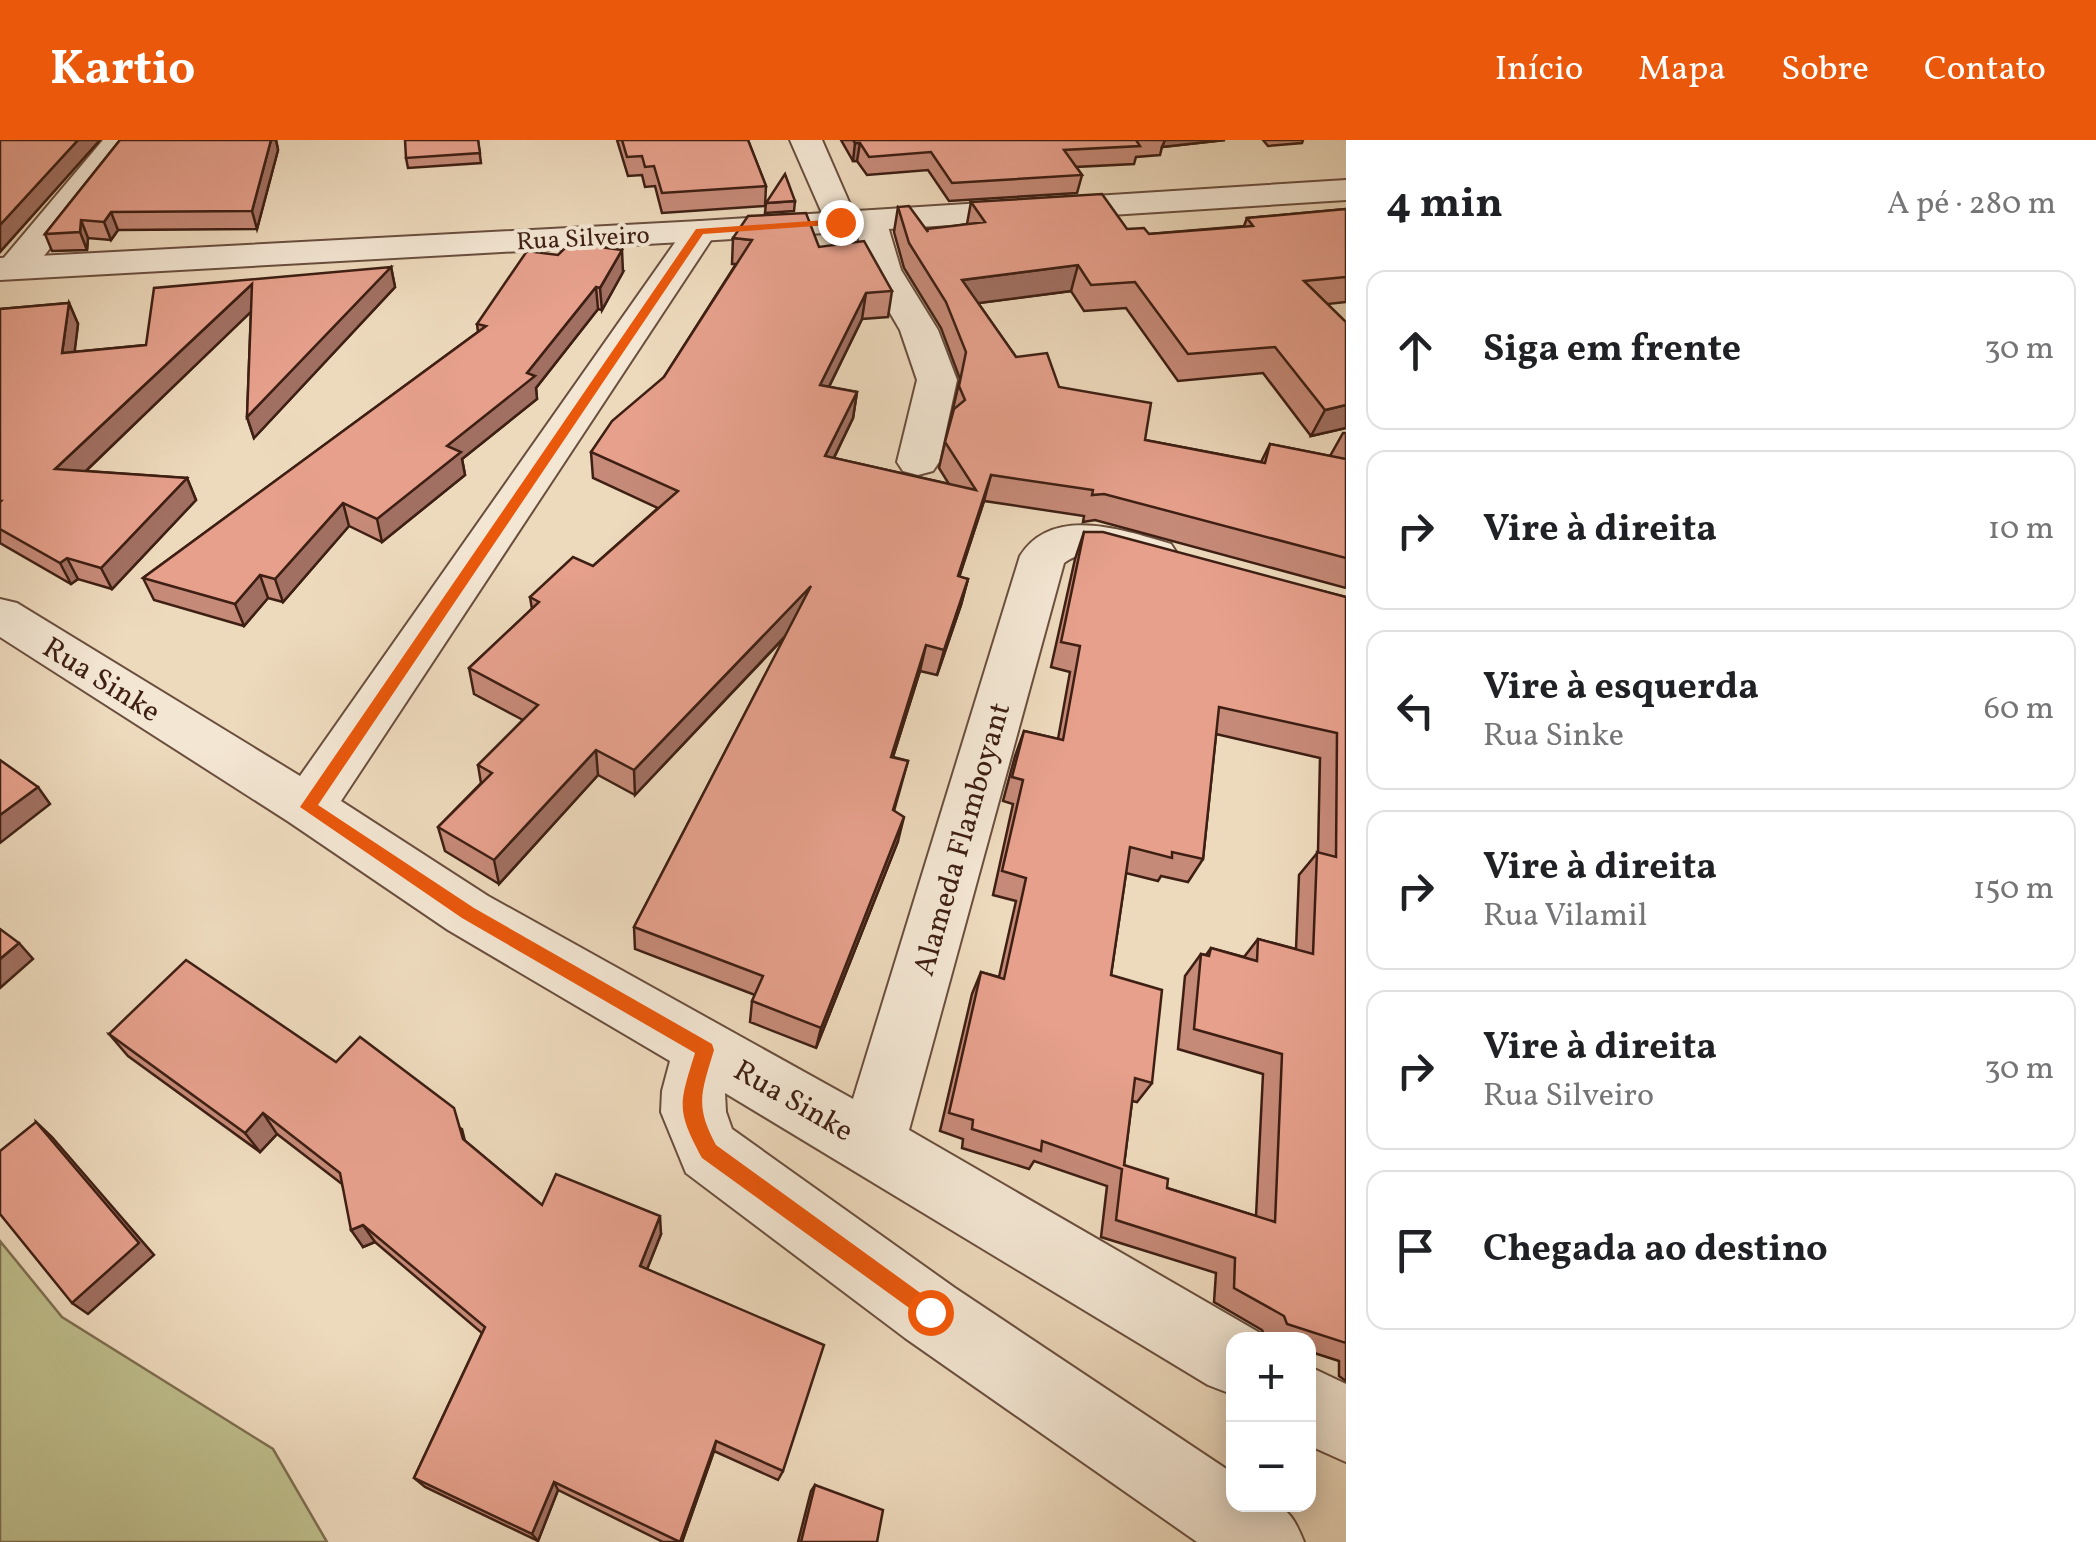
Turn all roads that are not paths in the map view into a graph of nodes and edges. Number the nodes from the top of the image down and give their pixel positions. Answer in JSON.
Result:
{"nodes":[{"id":1,"x":120,"y":140,"type":"edge"},
{"id":2,"x":806,"y":140,"type":"edge"},
{"id":3,"x":1346,"y":190,"type":"edge"},
{"id":4,"x":856,"y":221,"type":"junction"},
{"id":5,"x":700,"y":231,"type":"junction"},
{"id":6,"x":8,"y":268,"type":"edge"},
{"id":7,"x":918,"y":462,"type":"dead end"},
{"id":8,"x":1202,"y":568,"type":"edge"},
{"id":9,"x":0,"y":615,"type":"edge"},
{"id":10,"x":308,"y":807,"type":"junction"},
{"id":11,"x":705,"y":1050,"type":"junction"},
{"id":12,"x":872,"y":1144,"type":"junction"},
{"id":13,"x":1226,"y":1354,"type":"edge"},
{"id":14,"x":1316,"y":1408,"type":"edge"},
{"id":15,"x":1346,"y":1426,"type":"edge"},
{"id":16,"x":1265,"y":1542,"type":"edge"}],
"edges":[{"from":1,"to":6,"type":"street"},
{"from":2,"to":4,"type":"street"},
{"from":3,"to":4,"type":"street","name":"Rua Silveiro"},
{"from":4,"to":5,"type":"street","name":"Rua Silveiro"},
{"from":4,"to":7,"type":"street"},
{"from":5,"to":6,"type":"street","name":"Rua Silveiro"},
{"from":5,"to":10,"type":"street"},
{"from":8,"to":12,"type":"street","name":"Alameda Flamboyant"},
{"from":9,"to":10,"type":"street","name":"Rua Sinke"},
{"from":10,"to":11,"type":"street","name":"Rua Sinke"},
{"from":11,"to":12,"type":"street","name":"Rua Sinke"},
{"from":11,"to":16,"type":"street"},
{"from":12,"to":13,"type":"street","name":"Rua Sinke"},
{"from":14,"to":15,"type":"street"}]}
